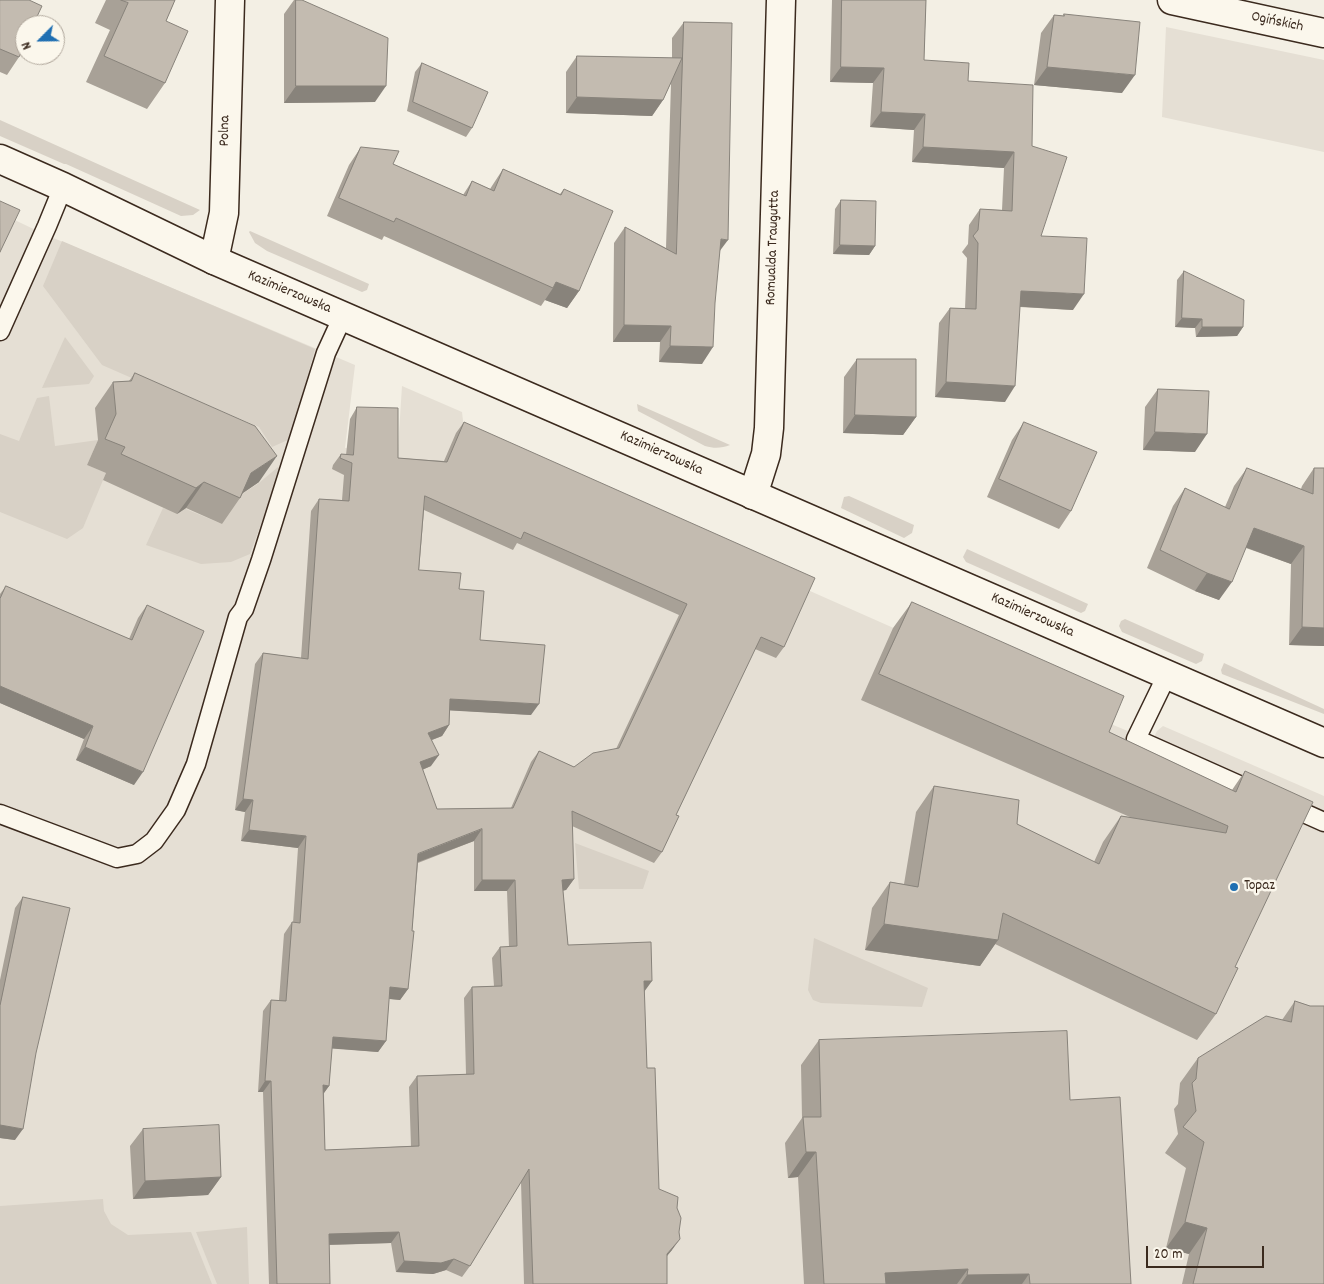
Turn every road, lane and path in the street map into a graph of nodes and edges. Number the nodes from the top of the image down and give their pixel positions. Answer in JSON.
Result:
{"nodes":[{"id":1,"x":230,"y":0,"type":"edge"},
{"id":2,"x":781,"y":0,"type":"edge"},
{"id":3,"x":1172,"y":0,"type":"edge"},
{"id":4,"x":1324,"y":33,"type":"edge"},
{"id":5,"x":0,"y":159,"type":"edge"},
{"id":6,"x":63,"y":187,"type":"junction"},
{"id":7,"x":214,"y":260,"type":"junction"},
{"id":8,"x":343,"y":316,"type":"junction"},
{"id":9,"x":0,"y":331,"type":"edge"},
{"id":10,"x":753,"y":495,"type":"junction"},
{"id":11,"x":1167,"y":675,"type":"junction"},
{"id":12,"x":1324,"y":743,"type":"edge"},
{"id":13,"x":0,"y":814,"type":"edge"},
{"id":14,"x":1324,"y":822,"type":"edge"}],
"edges":[{"from":1,"to":7,"type":"main road","name":"Polna"},
{"from":2,"to":10,"type":"main road","name":"Romualda Traugutta"},
{"from":3,"to":4,"type":"main road","name":"Ogińskich"},
{"from":5,"to":6,"type":"main road","name":"Kazimierzowska"},
{"from":6,"to":7,"type":"main road","name":"Kazimierzowska"},
{"from":6,"to":9,"type":"lane"},
{"from":7,"to":8,"type":"main road","name":"Kazimierzowska"},
{"from":8,"to":10,"type":"main road","name":"Kazimierzowska"},
{"from":8,"to":13,"type":"lane"},
{"from":10,"to":11,"type":"main road","name":"Kazimierzowska"},
{"from":11,"to":12,"type":"main road","name":"Kazimierzowska"},
{"from":11,"to":14,"type":"lane"}]}
